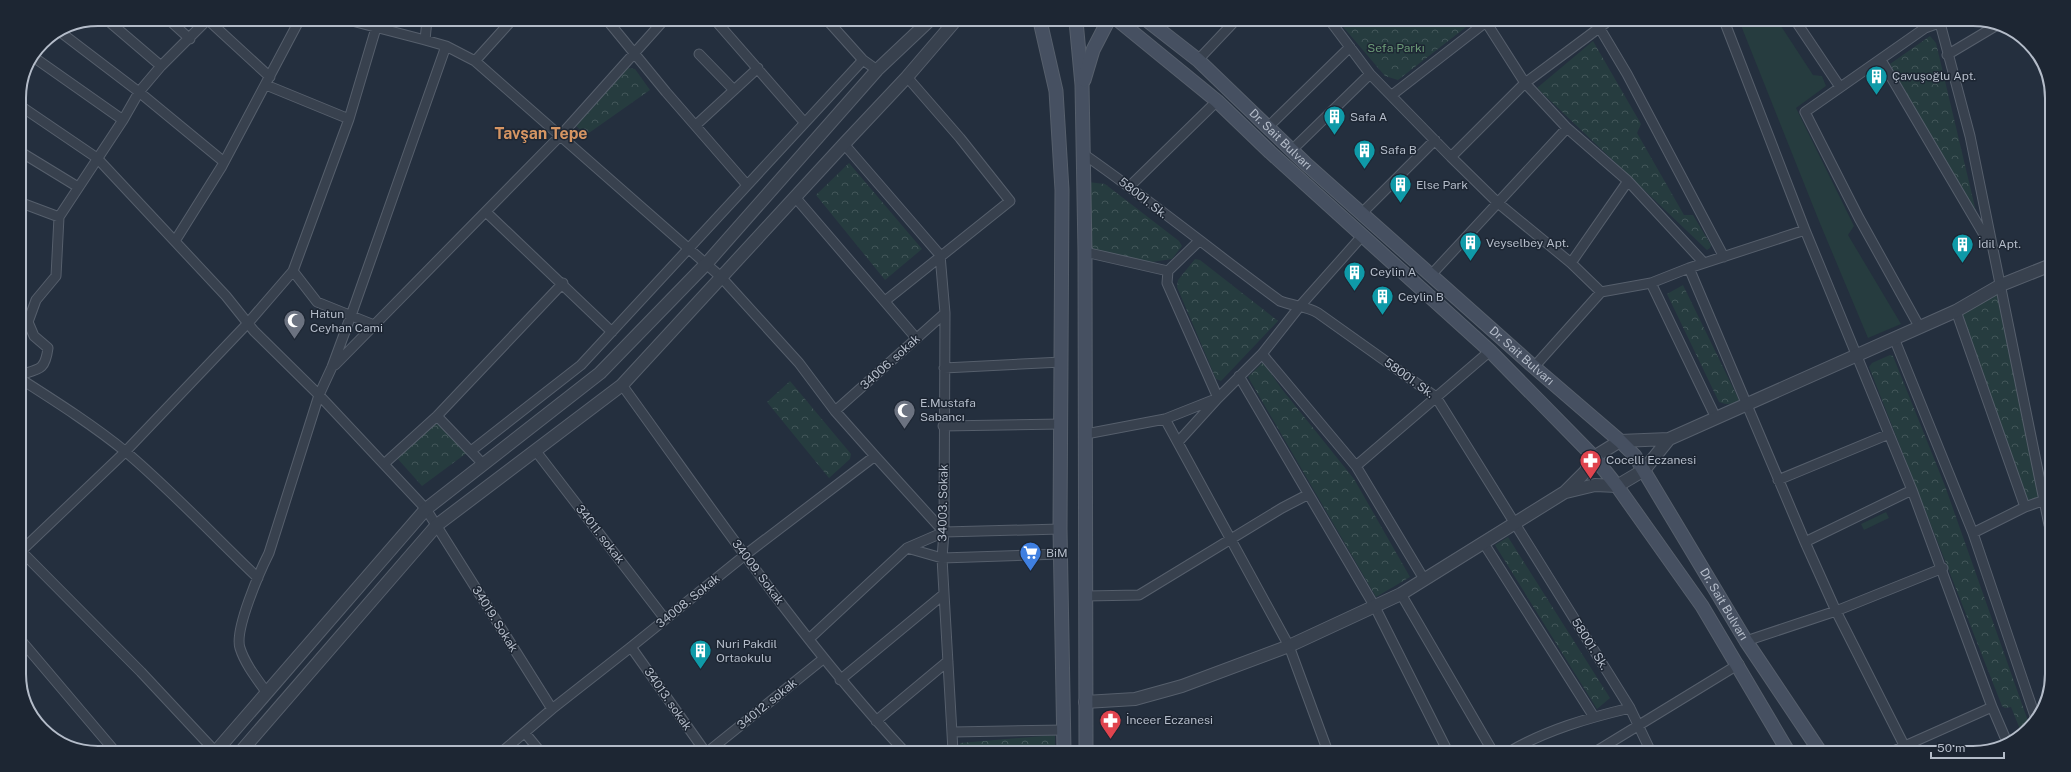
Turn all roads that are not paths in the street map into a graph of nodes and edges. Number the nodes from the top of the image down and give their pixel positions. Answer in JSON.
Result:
{"nodes":[{"id":1,"x":114,"y":26,"type":"edge"},
{"id":2,"x":176,"y":26,"type":"edge"},
{"id":3,"x":202,"y":26,"type":"edge"},
{"id":4,"x":215,"y":26,"type":"edge"},
{"id":5,"x":297,"y":26,"type":"edge"},
{"id":6,"x":369,"y":26,"type":"edge"},
{"id":7,"x":426,"y":26,"type":"edge"},
{"id":8,"x":507,"y":26,"type":"edge"},
{"id":9,"x":612,"y":26,"type":"edge"},
{"id":10,"x":658,"y":26,"type":"edge"},
{"id":11,"x":720,"y":26,"type":"edge"},
{"id":12,"x":832,"y":26,"type":"edge"},
{"id":13,"x":924,"y":26,"type":"edge"},
{"id":14,"x":951,"y":26,"type":"edge"},
{"id":15,"x":1041,"y":26,"type":"edge"},
{"id":16,"x":1076,"y":26,"type":"edge"},
{"id":17,"x":1105,"y":26,"type":"edge"},
{"id":18,"x":1125,"y":26,"type":"edge"},
{"id":19,"x":1154,"y":26,"type":"edge"},
{"id":20,"x":1230,"y":26,"type":"edge"},
{"id":21,"x":1334,"y":26,"type":"edge"},
{"id":22,"x":1481,"y":26,"type":"edge"},
{"id":23,"x":1489,"y":26,"type":"edge"},
{"id":24,"x":1598,"y":26,"type":"edge"},
{"id":25,"x":1602,"y":26,"type":"edge"},
{"id":26,"x":1726,"y":26,"type":"edge"},
{"id":27,"x":1799,"y":26,"type":"edge"},
{"id":28,"x":1923,"y":26,"type":"edge"},
{"id":29,"x":1940,"y":26,"type":"edge"},
{"id":30,"x":376,"y":28,"type":"junction"},
{"id":31,"x":1991,"y":28,"type":"edge"},
{"id":32,"x":64,"y":35,"type":"edge"},
{"id":33,"x":190,"y":39,"type":"junction"},
{"id":34,"x":425,"y":40,"type":"junction"},
{"id":35,"x":446,"y":46,"type":"junction"},
{"id":36,"x":1350,"y":47,"type":"junction"},
{"id":37,"x":633,"y":52,"type":"junction"},
{"id":38,"x":699,"y":54,"type":"dead end"},
{"id":39,"x":1947,"y":54,"type":"junction"},
{"id":40,"x":37,"y":60,"type":"edge"},
{"id":41,"x":862,"y":60,"type":"junction"},
{"id":42,"x":1198,"y":60,"type":"junction"},
{"id":43,"x":1880,"y":60,"type":"junction"},
{"id":44,"x":475,"y":61,"type":"junction"},
{"id":45,"x":161,"y":66,"type":"junction"},
{"id":46,"x":758,"y":68,"type":"junction"},
{"id":47,"x":877,"y":70,"type":"junction"},
{"id":48,"x":1370,"y":74,"type":"junction"},
{"id":49,"x":907,"y":78,"type":"junction"},
{"id":50,"x":268,"y":81,"type":"junction"},
{"id":51,"x":1525,"y":83,"type":"junction"},
{"id":52,"x":1082,"y":85,"type":"junction"},
{"id":53,"x":1840,"y":87,"type":"junction"},
{"id":54,"x":734,"y":90,"type":"junction"},
{"id":55,"x":139,"y":92,"type":"junction"},
{"id":56,"x":1392,"y":95,"type":"junction"},
{"id":57,"x":1217,"y":101,"type":"junction"},
{"id":58,"x":26,"y":110,"type":"edge"},
{"id":59,"x":349,"y":119,"type":"junction"},
{"id":60,"x":123,"y":120,"type":"junction"},
{"id":61,"x":804,"y":122,"type":"junction"},
{"id":62,"x":696,"y":125,"type":"junction"},
{"id":63,"x":1268,"y":127,"type":"junction"},
{"id":64,"x":1567,"y":128,"type":"junction"},
{"id":65,"x":561,"y":135,"type":"junction"},
{"id":66,"x":1435,"y":140,"type":"junction"},
{"id":67,"x":844,"y":144,"type":"junction"},
{"id":68,"x":1292,"y":150,"type":"junction"},
{"id":69,"x":1082,"y":153,"type":"junction"},
{"id":70,"x":26,"y":155,"type":"edge"},
{"id":71,"x":1451,"y":157,"type":"junction"},
{"id":72,"x":97,"y":158,"type":"junction"},
{"id":73,"x":224,"y":162,"type":"junction"},
{"id":74,"x":1628,"y":181,"type":"junction"},
{"id":75,"x":747,"y":185,"type":"junction"},
{"id":76,"x":1130,"y":186,"type":"junction"},
{"id":77,"x":78,"y":187,"type":"junction"},
{"id":78,"x":795,"y":197,"type":"junction"},
{"id":79,"x":1498,"y":203,"type":"junction"},
{"id":80,"x":26,"y":205,"type":"edge"},
{"id":81,"x":486,"y":212,"type":"junction"},
{"id":82,"x":1362,"y":213,"type":"junction"},
{"id":83,"x":59,"y":217,"type":"junction"},
{"id":84,"x":1805,"y":230,"type":"junction"},
{"id":85,"x":1363,"y":236,"type":"junction"},
{"id":86,"x":175,"y":241,"type":"junction"},
{"id":87,"x":1199,"y":241,"type":"junction"},
{"id":88,"x":690,"y":248,"type":"junction"},
{"id":89,"x":1085,"y":252,"type":"junction"},
{"id":90,"x":1995,"y":253,"type":"junction"},
{"id":91,"x":940,"y":255,"type":"junction"},
{"id":92,"x":1724,"y":257,"type":"junction"},
{"id":93,"x":707,"y":263,"type":"junction"},
{"id":94,"x":1571,"y":263,"type":"junction"},
{"id":95,"x":1704,"y":263,"type":"junction"},
{"id":96,"x":2045,"y":267,"type":"edge"},
{"id":97,"x":1689,"y":268,"type":"junction"},
{"id":98,"x":292,"y":271,"type":"junction"},
{"id":99,"x":1168,"y":271,"type":"junction"},
{"id":100,"x":1431,"y":275,"type":"junction"},
{"id":101,"x":721,"y":277,"type":"junction"},
{"id":102,"x":563,"y":283,"type":"junction"},
{"id":103,"x":1651,"y":283,"type":"junction"},
{"id":104,"x":2001,"y":285,"type":"junction"},
{"id":105,"x":1600,"y":292,"type":"junction"},
{"id":106,"x":884,"y":301,"type":"junction"},
{"id":107,"x":1300,"y":306,"type":"junction"},
{"id":108,"x":1956,"y":311,"type":"junction"},
{"id":109,"x":945,"y":313,"type":"junction"},
{"id":110,"x":352,"y":316,"type":"junction"},
{"id":111,"x":248,"y":324,"type":"junction"},
{"id":112,"x":374,"y":325,"type":"junction"},
{"id":113,"x":1919,"y":326,"type":"junction"},
{"id":114,"x":612,"y":332,"type":"junction"},
{"id":115,"x":916,"y":338,"type":"junction"},
{"id":116,"x":1894,"y":338,"type":"junction"},
{"id":117,"x":1490,"y":351,"type":"junction"},
{"id":118,"x":1262,"y":354,"type":"junction"},
{"id":119,"x":1858,"y":354,"type":"junction"},
{"id":120,"x":1062,"y":362,"type":"junction"},
{"id":121,"x":332,"y":367,"type":"junction"},
{"id":122,"x":1534,"y":367,"type":"junction"},
{"id":123,"x":944,"y":368,"type":"junction"},
{"id":124,"x":26,"y":373,"type":"edge"},
{"id":125,"x":1239,"y":376,"type":"junction"},
{"id":126,"x":26,"y":381,"type":"edge"},
{"id":127,"x":622,"y":385,"type":"junction"},
{"id":128,"x":319,"y":395,"type":"junction"},
{"id":129,"x":1436,"y":397,"type":"junction"},
{"id":130,"x":1218,"y":398,"type":"junction"},
{"id":131,"x":1747,"y":405,"type":"junction"},
{"id":132,"x":835,"y":411,"type":"junction"},
{"id":133,"x":437,"y":416,"type":"junction"},
{"id":134,"x":1165,"y":418,"type":"junction"},
{"id":135,"x":1716,"y":418,"type":"junction"},
{"id":136,"x":1062,"y":424,"type":"junction"},
{"id":137,"x":943,"y":426,"type":"junction"},
{"id":138,"x":1086,"y":434,"type":"junction"},
{"id":139,"x":1889,"y":434,"type":"junction"},
{"id":140,"x":1669,"y":440,"type":"junction"},
{"id":141,"x":1620,"y":441,"type":"junction"},
{"id":142,"x":1178,"y":442,"type":"junction"},
{"id":143,"x":535,"y":450,"type":"junction"},
{"id":144,"x":470,"y":451,"type":"junction"},
{"id":145,"x":125,"y":452,"type":"junction"},
{"id":146,"x":874,"y":456,"type":"junction"},
{"id":147,"x":1594,"y":457,"type":"junction"},
{"id":148,"x":384,"y":464,"type":"junction"},
{"id":149,"x":483,"y":464,"type":"junction"},
{"id":150,"x":1356,"y":466,"type":"junction"},
{"id":151,"x":1644,"y":470,"type":"junction"},
{"id":152,"x":1778,"y":480,"type":"junction"},
{"id":153,"x":1617,"y":486,"type":"junction"},
{"id":154,"x":1912,"y":490,"type":"junction"},
{"id":155,"x":1565,"y":492,"type":"junction"},
{"id":156,"x":1307,"y":495,"type":"junction"},
{"id":157,"x":2045,"y":495,"type":"edge"},
{"id":158,"x":2045,"y":500,"type":"edge"},
{"id":159,"x":2025,"y":507,"type":"junction"},
{"id":160,"x":426,"y":509,"type":"junction"},
{"id":161,"x":1514,"y":522,"type":"junction"},
{"id":162,"x":438,"y":527,"type":"junction"},
{"id":163,"x":1060,"y":529,"type":"junction"},
{"id":164,"x":944,"y":532,"type":"junction"},
{"id":165,"x":1973,"y":533,"type":"junction"},
{"id":166,"x":1232,"y":538,"type":"junction"},
{"id":167,"x":1483,"y":542,"type":"junction"},
{"id":168,"x":1805,"y":542,"type":"junction"},
{"id":169,"x":26,"y":546,"type":"edge"},
{"id":170,"x":907,"y":548,"type":"junction"},
{"id":171,"x":745,"y":554,"type":"junction"},
{"id":172,"x":1060,"y":554,"type":"junction"},
{"id":173,"x":26,"y":558,"type":"edge"},
{"id":174,"x":942,"y":558,"type":"junction"},
{"id":175,"x":1942,"y":568,"type":"junction"},
{"id":176,"x":258,"y":578,"type":"junction"},
{"id":177,"x":1424,"y":580,"type":"junction"},
{"id":178,"x":944,"y":594,"type":"junction"},
{"id":179,"x":1401,"y":594,"type":"junction"},
{"id":180,"x":1086,"y":596,"type":"junction"},
{"id":181,"x":1375,"y":607,"type":"junction"},
{"id":182,"x":1836,"y":611,"type":"junction"},
{"id":183,"x":665,"y":619,"type":"junction"},
{"id":184,"x":809,"y":639,"type":"junction"},
{"id":185,"x":1746,"y":641,"type":"junction"},
{"id":186,"x":26,"y":646,"type":"edge"},
{"id":187,"x":1289,"y":646,"type":"junction"},
{"id":188,"x":631,"y":647,"type":"junction"},
{"id":189,"x":823,"y":659,"type":"junction"},
{"id":190,"x":948,"y":661,"type":"junction"},
{"id":191,"x":1739,"y":664,"type":"junction"},
{"id":192,"x":840,"y":680,"type":"junction"},
{"id":193,"x":267,"y":693,"type":"junction"},
{"id":194,"x":1085,"y":702,"type":"junction"},
{"id":195,"x":1992,"y":707,"type":"junction"},
{"id":196,"x":552,"y":708,"type":"junction"},
{"id":197,"x":1630,"y":708,"type":"junction"},
{"id":198,"x":2034,"y":713,"type":"edge"},
{"id":199,"x":1594,"y":717,"type":"junction"},
{"id":200,"x":876,"y":721,"type":"junction"},
{"id":201,"x":1638,"y":724,"type":"junction"},
{"id":202,"x":1064,"y":730,"type":"junction"},
{"id":203,"x":953,"y":732,"type":"junction"},
{"id":204,"x":525,"y":733,"type":"junction"},
{"id":205,"x":2006,"y":738,"type":"edge"},
{"id":206,"x":110,"y":746,"type":"edge"},
{"id":207,"x":210,"y":746,"type":"edge"},
{"id":208,"x":221,"y":746,"type":"edge"},
{"id":209,"x":246,"y":746,"type":"edge"},
{"id":210,"x":509,"y":746,"type":"edge"},
{"id":211,"x":536,"y":746,"type":"edge"},
{"id":212,"x":701,"y":746,"type":"edge"},
{"id":213,"x":715,"y":746,"type":"edge"},
{"id":214,"x":899,"y":746,"type":"edge"},
{"id":215,"x":953,"y":746,"type":"edge"},
{"id":216,"x":1064,"y":746,"type":"edge"},
{"id":217,"x":1086,"y":746,"type":"edge"},
{"id":218,"x":1326,"y":746,"type":"edge"},
{"id":219,"x":1445,"y":746,"type":"edge"},
{"id":220,"x":1490,"y":746,"type":"edge"},
{"id":221,"x":1519,"y":746,"type":"edge"},
{"id":222,"x":1604,"y":746,"type":"edge"},
{"id":223,"x":1648,"y":746,"type":"edge"},
{"id":224,"x":1785,"y":746,"type":"edge"},
{"id":225,"x":1816,"y":746,"type":"edge"},
{"id":226,"x":1905,"y":746,"type":"edge"},
{"id":227,"x":1915,"y":746,"type":"edge"}],
"edges":[{"from":1,"to":45,"type":"street"},
{"from":2,"to":33,"type":"street"},
{"from":3,"to":33,"type":"street"},
{"from":4,"to":50,"type":"street"},
{"from":5,"to":50,"type":"street"},
{"from":6,"to":30,"type":"street"},
{"from":7,"to":34,"type":"street"},
{"from":8,"to":44,"type":"street"},
{"from":9,"to":37,"type":"street"},
{"from":10,"to":37,"type":"street"},
{"from":11,"to":46,"type":"street"},
{"from":12,"to":41,"type":"street"},
{"from":13,"to":47,"type":"street"},
{"from":14,"to":49,"type":"street"},
{"from":15,"to":120,"type":"main road"},
{"from":16,"to":52,"type":"main road"},
{"from":17,"to":52,"type":"main road"},
{"from":18,"to":57,"type":"main road","name":"Dr. Sait Bulvarı"},
{"from":19,"to":42,"type":"main road","name":"Dr. Sait Bulvarı"},
{"from":20,"to":42,"type":"street"},
{"from":21,"to":36,"type":"street"},
{"from":22,"to":56,"type":"street"},
{"from":23,"to":51,"type":"street"},
{"from":24,"to":51,"type":"street"},
{"from":25,"to":92,"type":"street"},
{"from":26,"to":84,"type":"street"},
{"from":27,"to":53,"type":"street"},
{"from":28,"to":43,"type":"street"},
{"from":29,"to":39,"type":"street"},
{"from":30,"to":34,"type":"street"},
{"from":30,"to":59,"type":"street"},
{"from":31,"to":39,"type":"street"},
{"from":32,"to":55,"type":"street"},
{"from":33,"to":45,"type":"street"},
{"from":34,"to":35,"type":"street"},
{"from":35,"to":44,"type":"street"},
{"from":35,"to":110,"type":"street"},
{"from":36,"to":48,"type":"street"},
{"from":36,"to":63,"type":"street"},
{"from":37,"to":62,"type":"street"},
{"from":37,"to":65,"type":"street"},
{"from":38,"to":54,"type":"street"},
{"from":39,"to":90,"type":"street"},
{"from":40,"to":60,"type":"street"},
{"from":41,"to":47,"type":"street"},
{"from":41,"to":61,"type":"street"},
{"from":42,"to":63,"type":"main road","name":"Dr. Sait Bulvarı"},
{"from":43,"to":53,"type":"street"},
{"from":43,"to":90,"type":"street"},
{"from":44,"to":65,"type":"street"},
{"from":45,"to":55,"type":"street"},
{"from":46,"to":54,"type":"street"},
{"from":46,"to":61,"type":"street"},
{"from":47,"to":93,"type":"street"},
{"from":48,"to":56,"type":"street"},
{"from":48,"to":68,"type":"street"},
{"from":49,"to":67,"type":"street"},
{"from":49,"to":91,"type":"street"},
{"from":50,"to":59,"type":"street"},
{"from":50,"to":73,"type":"street"},
{"from":51,"to":64,"type":"street"},
{"from":51,"to":71,"type":"street"},
{"from":52,"to":69,"type":"main road"},
{"from":53,"to":113,"type":"street"},
{"from":54,"to":62,"type":"street"},
{"from":55,"to":60,"type":"street"},
{"from":55,"to":73,"type":"street"},
{"from":56,"to":66,"type":"street"},
{"from":57,"to":76,"type":"street"},
{"from":57,"to":85,"type":"main road","name":"Dr. Sait Bulvarı"},
{"from":58,"to":72,"type":"street","name":"34019. Sokak"},
{"from":59,"to":98,"type":"street"},
{"from":60,"to":72,"type":"street"},
{"from":61,"to":75,"type":"street"},
{"from":62,"to":75,"type":"street"},
{"from":63,"to":68,"type":"main road","name":"Dr. Sait Bulvarı"},
{"from":64,"to":74,"type":"street"},
{"from":64,"to":79,"type":"street"},
{"from":65,"to":81,"type":"street"},
{"from":65,"to":88,"type":"street"},
{"from":66,"to":71,"type":"street"},
{"from":66,"to":82,"type":"street"},
{"from":67,"to":78,"type":"street"},
{"from":67,"to":91,"type":"street"},
{"from":68,"to":82,"type":"main road","name":"Dr. Sait Bulvarı"},
{"from":69,"to":76,"type":"street","name":"58001. Sk."},
{"from":69,"to":89,"type":"main road"},
{"from":70,"to":77,"type":"street"},
{"from":71,"to":79,"type":"street"},
{"from":72,"to":77,"type":"street"},
{"from":72,"to":86,"type":"street","name":"34019. Sokak"},
{"from":73,"to":86,"type":"street"},
{"from":74,"to":94,"type":"street"},
{"from":74,"to":95,"type":"street"},
{"from":75,"to":88,"type":"street"},
{"from":76,"to":87,"type":"street","name":"58001. Sk."},
{"from":77,"to":83,"type":"street"},
{"from":78,"to":101,"type":"street"},
{"from":78,"to":106,"type":"street"},
{"from":79,"to":94,"type":"street"},
{"from":79,"to":100,"type":"street"},
{"from":80,"to":83,"type":"street"},
{"from":81,"to":102,"type":"street"},
{"from":81,"to":112,"type":"street"},
{"from":82,"to":100,"type":"main road","name":"Dr. Sait Bulvarı"},
{"from":83,"to":124,"type":"street"},
{"from":84,"to":92,"type":"street"},
{"from":84,"to":119,"type":"street"},
{"from":85,"to":107,"type":"street"},
{"from":85,"to":117,"type":"main road","name":"Dr. Sait Bulvarı"},
{"from":86,"to":111,"type":"street","name":"34019. Sokak"},
{"from":87,"to":99,"type":"street"},
{"from":87,"to":107,"type":"street","name":"58001. Sk."},
{"from":88,"to":93,"type":"street"},
{"from":88,"to":114,"type":"street"},
{"from":89,"to":99,"type":"street"},
{"from":89,"to":138,"type":"main road"},
{"from":90,"to":104,"type":"street"},
{"from":91,"to":106,"type":"street"},
{"from":91,"to":109,"type":"street","name":"34003. Sokak"},
{"from":92,"to":95,"type":"street"},
{"from":93,"to":101,"type":"street"},
{"from":93,"to":149,"type":"street"},
{"from":94,"to":105,"type":"street"},
{"from":95,"to":97,"type":"street"},
{"from":96,"to":104,"type":"street"},
{"from":97,"to":103,"type":"street"},
{"from":97,"to":131,"type":"street"},
{"from":98,"to":110,"type":"street"},
{"from":98,"to":111,"type":"street"},
{"from":99,"to":130,"type":"street"},
{"from":100,"to":122,"type":"main road","name":"Dr. Sait Bulvarı"},
{"from":101,"to":127,"type":"street"},
{"from":101,"to":132,"type":"street"},
{"from":102,"to":114,"type":"street"},
{"from":102,"to":133,"type":"street"},
{"from":103,"to":105,"type":"street"},
{"from":103,"to":135,"type":"street"},
{"from":104,"to":108,"type":"street"},
{"from":104,"to":157,"type":"street"},
{"from":105,"to":122,"type":"street"},
{"from":106,"to":115,"type":"street"},
{"from":107,"to":118,"type":"street"},
{"from":107,"to":129,"type":"street","name":"58001. Sk."},
{"from":108,"to":113,"type":"street"},
{"from":108,"to":159,"type":"street"},
{"from":109,"to":115,"type":"street","name":"34006. sokak"},
{"from":109,"to":123,"type":"street","name":"34003. Sokak"},
{"from":110,"to":112,"type":"street"},
{"from":110,"to":121,"type":"street"},
{"from":111,"to":128,"type":"street","name":"34019. Sokak"},
{"from":111,"to":145,"type":"street"},
{"from":112,"to":121,"type":"street"},
{"from":113,"to":116,"type":"street"},
{"from":114,"to":144,"type":"street"},
{"from":115,"to":132,"type":"street","name":"34006. sokak"},
{"from":116,"to":119,"type":"street"},
{"from":116,"to":165,"type":"street"},
{"from":117,"to":129,"type":"street"},
{"from":117,"to":147,"type":"main road","name":"Dr. Sait Bulvarı"},
{"from":118,"to":125,"type":"street"},
{"from":118,"to":150,"type":"street"},
{"from":119,"to":131,"type":"street"},
{"from":119,"to":139,"type":"street"},
{"from":120,"to":123,"type":"street"},
{"from":120,"to":136,"type":"main road"},
{"from":121,"to":128,"type":"street"},
{"from":122,"to":141,"type":"main road","name":"Dr. Sait Bulvarı"},
{"from":123,"to":137,"type":"street","name":"34003. Sokak"},
{"from":125,"to":130,"type":"street"},
{"from":125,"to":156,"type":"street"},
{"from":126,"to":145,"type":"street"},
{"from":127,"to":143,"type":"street"},
{"from":127,"to":171,"type":"street","name":"34009. Sokak"},
{"from":128,"to":148,"type":"street","name":"34019. Sokak"},
{"from":128,"to":176,"type":"street"},
{"from":129,"to":150,"type":"street"},
{"from":129,"to":161,"type":"street","name":"58001. Sk."},
{"from":130,"to":134,"type":"street"},
{"from":130,"to":142,"type":"street"},
{"from":131,"to":135,"type":"street"},
{"from":131,"to":152,"type":"street"},
{"from":132,"to":146,"type":"street"},
{"from":133,"to":144,"type":"street"},
{"from":133,"to":148,"type":"street"},
{"from":134,"to":138,"type":"street"},
{"from":134,"to":142,"type":"street"},
{"from":135,"to":140,"type":"street"},
{"from":136,"to":137,"type":"street"},
{"from":136,"to":163,"type":"main road"},
{"from":137,"to":164,"type":"street","name":"34003. Sokak"},
{"from":138,"to":180,"type":"main road"},
{"from":139,"to":152,"type":"street"},
{"from":139,"to":154,"type":"street"},
{"from":140,"to":141,"type":"street"},
{"from":140,"to":151,"type":"street"},
{"from":141,"to":147,"type":"street"},
{"from":141,"to":151,"type":"main road","name":"Dr. Sait Bulvarı"},
{"from":142,"to":166,"type":"street"},
{"from":143,"to":162,"type":"street"},
{"from":143,"to":183,"type":"street","name":"34011. sokak"},
{"from":144,"to":149,"type":"street"},
{"from":145,"to":169,"type":"street"},
{"from":145,"to":176,"type":"street"},
{"from":146,"to":164,"type":"street"},
{"from":146,"to":171,"type":"street","name":"34008. Sokak"},
{"from":147,"to":153,"type":"main road","name":"Dr. Sait Bulvarı"},
{"from":147,"to":155,"type":"street"},
{"from":148,"to":160,"type":"street","name":"34019. Sokak"},
{"from":149,"to":160,"type":"street"},
{"from":150,"to":177,"type":"street"},
{"from":151,"to":153,"type":"street"},
{"from":151,"to":185,"type":"main road","name":"Dr. Sait Bulvarı"},
{"from":152,"to":168,"type":"street"},
{"from":153,"to":155,"type":"street"},
{"from":153,"to":191,"type":"main road","name":"Dr. Sait Bulvarı"},
{"from":154,"to":168,"type":"street"},
{"from":154,"to":175,"type":"street"},
{"from":155,"to":161,"type":"street"},
{"from":156,"to":166,"type":"street"},
{"from":156,"to":181,"type":"street"},
{"from":158,"to":159,"type":"street"},
{"from":159,"to":165,"type":"street"},
{"from":160,"to":162,"type":"street","name":"34019. Sokak"},
{"from":160,"to":193,"type":"street"},
{"from":161,"to":167,"type":"street"},
{"from":161,"to":197,"type":"street","name":"58001. Sk."},
{"from":162,"to":196,"type":"street","name":"34019. Sokak"},
{"from":162,"to":209,"type":"street"},
{"from":163,"to":164,"type":"street"},
{"from":163,"to":172,"type":"main road"},
{"from":164,"to":170,"type":"street"},
{"from":164,"to":174,"type":"street","name":"34003. Sokak"},
{"from":165,"to":198,"type":"street"},
{"from":166,"to":180,"type":"street"},
{"from":166,"to":187,"type":"street"},
{"from":167,"to":177,"type":"street"},
{"from":167,"to":199,"type":"street"},
{"from":168,"to":182,"type":"street"},
{"from":170,"to":174,"type":"street"},
{"from":170,"to":184,"type":"street"},
{"from":171,"to":183,"type":"street","name":"34008. Sokak"},
{"from":171,"to":184,"type":"street","name":"34009. Sokak"},
{"from":172,"to":174,"type":"street"},
{"from":172,"to":202,"type":"main road"},
{"from":173,"to":207,"type":"street"},
{"from":174,"to":178,"type":"street","name":"34003. Sokak"},
{"from":175,"to":182,"type":"street"},
{"from":175,"to":195,"type":"street"},
{"from":176,"to":193,"type":"street"},
{"from":177,"to":179,"type":"street"},
{"from":178,"to":190,"type":"street","name":"34003. Sokak"},
{"from":178,"to":192,"type":"street"},
{"from":179,"to":181,"type":"street"},
{"from":179,"to":220,"type":"street"},
{"from":180,"to":194,"type":"main road"},
{"from":181,"to":187,"type":"street"},
{"from":181,"to":219,"type":"street"},
{"from":182,"to":185,"type":"street"},
{"from":182,"to":226,"type":"street"},
{"from":183,"to":188,"type":"street","name":"34008. Sokak"},
{"from":184,"to":189,"type":"street","name":"34009. Sokak"},
{"from":185,"to":225,"type":"main road","name":"Dr. Sait Bulvarı"},
{"from":186,"to":206,"type":"street"},
{"from":187,"to":194,"type":"street"},
{"from":187,"to":218,"type":"street"},
{"from":188,"to":196,"type":"street","name":"34008. Sokak"},
{"from":188,"to":212,"type":"street","name":"34013. sokak"},
{"from":189,"to":192,"type":"street","name":"34009. Sokak"},
{"from":189,"to":213,"type":"street","name":"34012. sokak"},
{"from":190,"to":200,"type":"street"},
{"from":190,"to":203,"type":"street","name":"34003. Sokak"},
{"from":191,"to":201,"type":"street"},
{"from":191,"to":224,"type":"main road","name":"Dr. Sait Bulvarı"},
{"from":192,"to":200,"type":"street","name":"34009. Sokak"},
{"from":193,"to":208,"type":"street"},
{"from":194,"to":217,"type":"main road"},
{"from":195,"to":205,"type":"street"},
{"from":195,"to":227,"type":"street"},
{"from":196,"to":204,"type":"street","name":"34008. Sokak"},
{"from":197,"to":199,"type":"street"},
{"from":197,"to":201,"type":"street","name":"58001. Sk."},
{"from":199,"to":221,"type":"street"},
{"from":200,"to":214,"type":"street","name":"34009. Sokak"},
{"from":201,"to":222,"type":"street"},
{"from":201,"to":223,"type":"street","name":"58001. Sk."},
{"from":202,"to":203,"type":"street"},
{"from":202,"to":216,"type":"main road"},
{"from":203,"to":215,"type":"street","name":"34003. Sokak"},
{"from":204,"to":210,"type":"street","name":"34008. Sokak"},
{"from":204,"to":211,"type":"street"}]}
